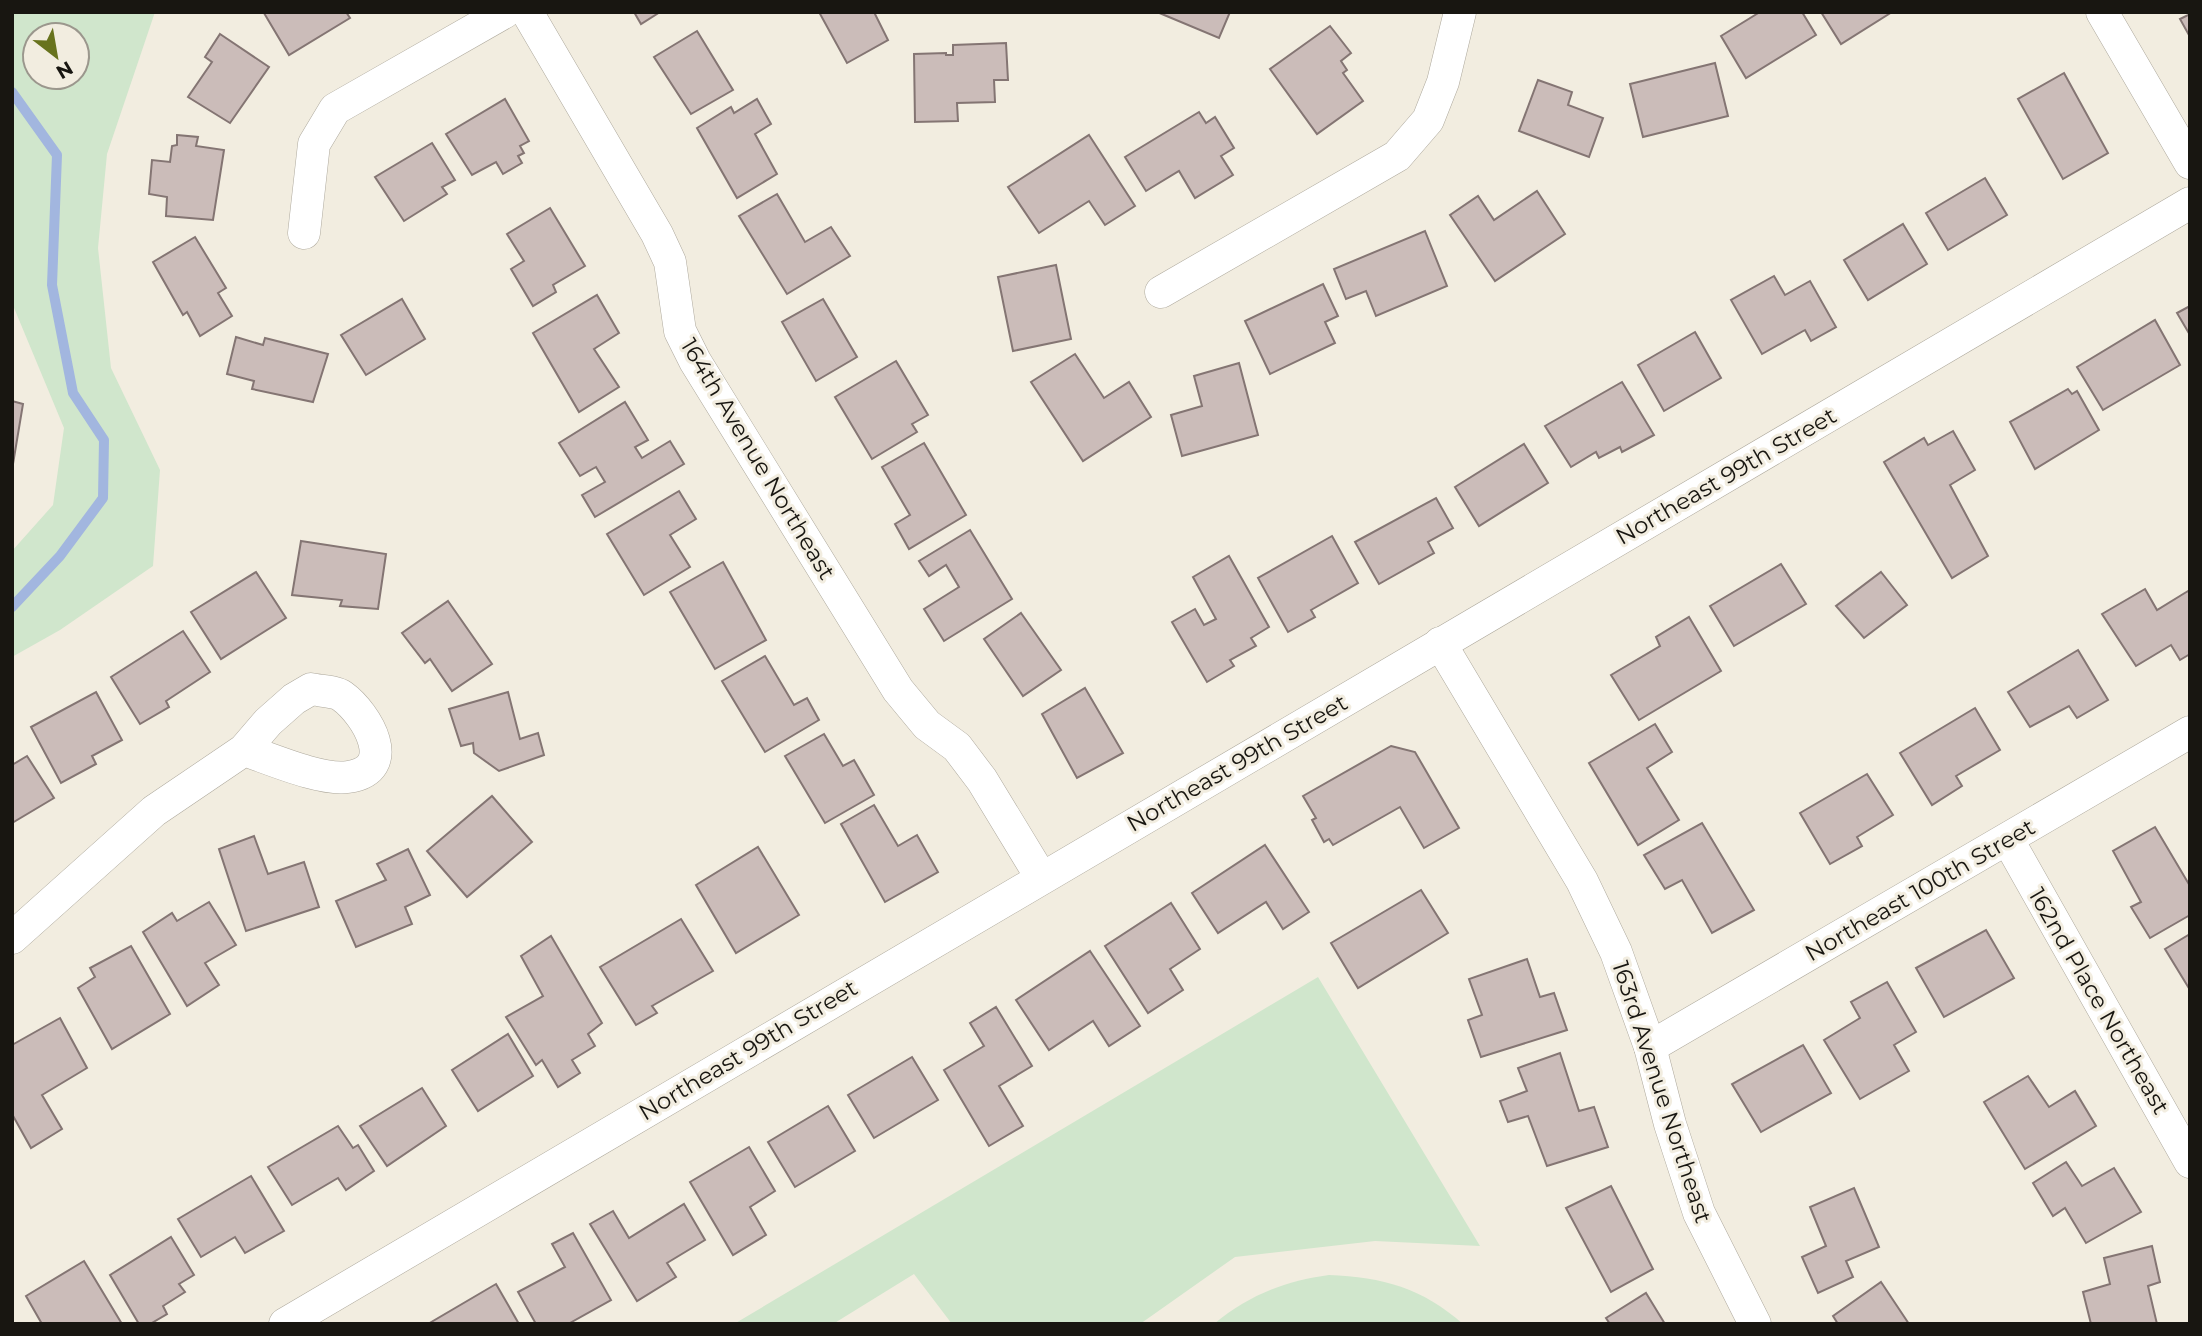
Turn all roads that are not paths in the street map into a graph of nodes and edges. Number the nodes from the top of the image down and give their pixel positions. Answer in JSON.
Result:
{"nodes":[{"id":1,"x":505,"y":12,"type":"edge"},
{"id":2,"x":527,"y":12,"type":"edge"},
{"id":3,"x":1460,"y":12,"type":"edge"},
{"id":4,"x":2102,"y":12,"type":"edge"},
{"id":5,"x":2190,"y":163,"type":"edge"},
{"id":6,"x":2190,"y":204,"type":"edge"},
{"id":7,"x":304,"y":233,"type":"dead end"},
{"id":8,"x":1161,"y":292,"type":"dead end"},
{"id":9,"x":1440,"y":643,"type":"junction"},
{"id":10,"x":2190,"y":732,"type":"edge"},
{"id":11,"x":244,"y":750,"type":"dead end"},
{"id":12,"x":2008,"y":840,"type":"junction"},
{"id":13,"x":1041,"y":877,"type":"junction"},
{"id":14,"x":12,"y":938,"type":"edge"},
{"id":15,"x":1650,"y":1047,"type":"junction"},
{"id":16,"x":2190,"y":1161,"type":"edge"},
{"id":17,"x":285,"y":1324,"type":"edge"},
{"id":18,"x":1755,"y":1324,"type":"edge"}],
"edges":[{"from":1,"to":7,"type":"street"},
{"from":2,"to":13,"type":"street","name":"164th Avenue Northeast"},
{"from":3,"to":8,"type":"street"},
{"from":4,"to":5,"type":"street"},
{"from":6,"to":9,"type":"street","name":"Northeast 99th Street"},
{"from":9,"to":13,"type":"street","name":"Northeast 99th Street"},
{"from":9,"to":15,"type":"street","name":"163rd Avenue Northeast"},
{"from":10,"to":12,"type":"street","name":"Northeast 100th Street"},
{"from":11,"to":14,"type":"street"},
{"from":12,"to":15,"type":"street","name":"Northeast 100th Street"},
{"from":12,"to":16,"type":"street","name":"162nd Place Northeast"},
{"from":13,"to":17,"type":"street","name":"Northeast 99th Street"},
{"from":15,"to":18,"type":"street","name":"163rd Avenue Northeast"}]}
